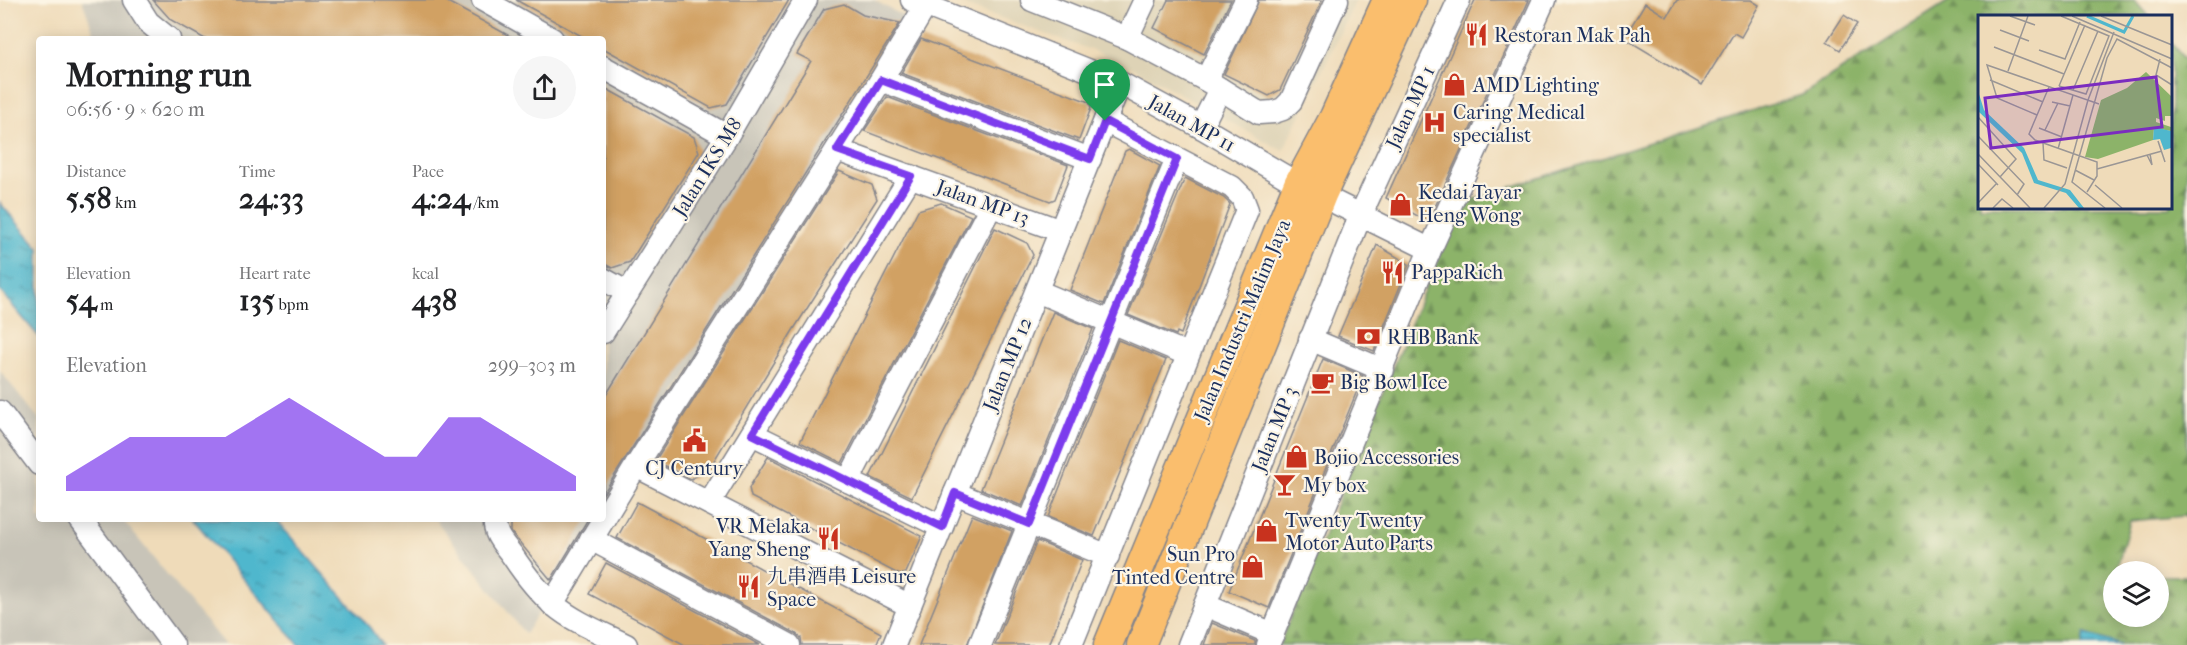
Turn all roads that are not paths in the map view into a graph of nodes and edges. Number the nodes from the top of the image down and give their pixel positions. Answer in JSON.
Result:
{"nodes":[{"id":1,"x":134,"y":0,"type":"edge"},
{"id":2,"x":483,"y":0,"type":"edge"},
{"id":3,"x":806,"y":0,"type":"edge"},
{"id":4,"x":1145,"y":0,"type":"edge"},
{"id":5,"x":1246,"y":0,"type":"edge"},
{"id":6,"x":1337,"y":0,"type":"edge"},
{"id":7,"x":1387,"y":0,"type":"edge"},
{"id":8,"x":1412,"y":0,"type":"edge"},
{"id":9,"x":1459,"y":0,"type":"edge"},
{"id":10,"x":1544,"y":0,"type":"edge"},
{"id":11,"x":922,"y":2,"type":"edge"},
{"id":12,"x":1044,"y":2,"type":"edge"},
{"id":13,"x":164,"y":36,"type":"edge"},
{"id":14,"x":547,"y":36,"type":"edge"},
{"id":15,"x":1127,"y":38,"type":"junction"},
{"id":16,"x":606,"y":69,"type":"edge"},
{"id":17,"x":881,"y":80,"type":"junction"},
{"id":18,"x":1120,"y":83,"type":"junction"},
{"id":19,"x":1213,"y":84,"type":"junction"},
{"id":20,"x":1105,"y":121,"type":"junction"},
{"id":21,"x":1201,"y":127,"type":"junction"},
{"id":22,"x":727,"y":136,"type":"junction"},
{"id":23,"x":837,"y":150,"type":"junction"},
{"id":24,"x":1090,"y":159,"type":"junction"},
{"id":25,"x":1177,"y":159,"type":"junction"},
{"id":26,"x":911,"y":176,"type":"junction"},
{"id":27,"x":1310,"y":190,"type":"junction"},
{"id":28,"x":991,"y":206,"type":"junction"},
{"id":29,"x":1361,"y":214,"type":"junction"},
{"id":30,"x":1061,"y":231,"type":"junction"},
{"id":31,"x":1429,"y":252,"type":"junction"},
{"id":32,"x":606,"y":281,"type":"edge"},
{"id":33,"x":1037,"y":291,"type":"junction"},
{"id":34,"x":628,"y":293,"type":"junction"},
{"id":35,"x":1112,"y":322,"type":"junction"},
{"id":36,"x":606,"y":327,"type":"edge"},
{"id":37,"x":1310,"y":339,"type":"junction"},
{"id":38,"x":1187,"y":354,"type":"junction"},
{"id":39,"x":1383,"y":370,"type":"junction"},
{"id":40,"x":0,"y":412,"type":"edge"},
{"id":41,"x":752,"y":434,"type":"junction"},
{"id":42,"x":36,"y":460,"type":"edge"},
{"id":43,"x":636,"y":466,"type":"junction"},
{"id":44,"x":848,"y":481,"type":"junction"},
{"id":45,"x":955,"y":493,"type":"junction"},
{"id":46,"x":709,"y":503,"type":"junction"},
{"id":47,"x":606,"y":515,"type":"edge"},
{"id":48,"x":82,"y":522,"type":"edge"},
{"id":49,"x":494,"y":522,"type":"edge"},
{"id":50,"x":601,"y":522,"type":"edge"},
{"id":51,"x":1029,"y":524,"type":"junction"},
{"id":52,"x":942,"y":527,"type":"junction"},
{"id":53,"x":591,"y":539,"type":"junction"},
{"id":54,"x":1108,"y":556,"type":"junction"},
{"id":55,"x":552,"y":604,"type":"junction"},
{"id":56,"x":1205,"y":605,"type":"junction"},
{"id":57,"x":910,"y":606,"type":"junction"},
{"id":58,"x":1271,"y":640,"type":"edge"},
{"id":59,"x":173,"y":645,"type":"edge"},
{"id":60,"x":626,"y":645,"type":"edge"},
{"id":61,"x":789,"y":645,"type":"edge"},
{"id":62,"x":894,"y":645,"type":"edge"},
{"id":63,"x":980,"y":645,"type":"edge"},
{"id":64,"x":1071,"y":645,"type":"edge"},
{"id":65,"x":1108,"y":645,"type":"edge"},
{"id":66,"x":1142,"y":645,"type":"edge"},
{"id":67,"x":1189,"y":645,"type":"edge"}],
"edges":[{"from":1,"to":13,"type":"street"},
{"from":2,"to":14,"type":"street"},
{"from":3,"to":22,"type":"street","name":"Jalan IKS M8"},
{"from":4,"to":15,"type":"street"},
{"from":5,"to":19,"type":"street"},
{"from":6,"to":19,"type":"street"},
{"from":7,"to":27,"type":"main road","name":"Jalan Industri Malim Jaya"},
{"from":8,"to":27,"type":"main road","name":"Jalan Industri Malim Jaya"},
{"from":9,"to":29,"type":"street","name":"Jalan MP 1"},
{"from":10,"to":31,"type":"street"},
{"from":11,"to":17,"type":"street"},
{"from":11,"to":18,"type":"street","name":"Jalan MP 11"},
{"from":12,"to":15,"type":"street"},
{"from":15,"to":19,"type":"street"},
{"from":16,"to":22,"type":"street"},
{"from":17,"to":23,"type":"street"},
{"from":17,"to":24,"type":"street"},
{"from":18,"to":20,"type":"street","name":"Jalan MP 12"},
{"from":18,"to":21,"type":"street","name":"Jalan MP 11"},
{"from":19,"to":21,"type":"street"},
{"from":20,"to":24,"type":"street","name":"Jalan MP 12"},
{"from":20,"to":25,"type":"street"},
{"from":21,"to":27,"type":"street","name":"Jalan MP 11"},
{"from":22,"to":34,"type":"street","name":"Jalan IKS M8"},
{"from":23,"to":26,"type":"street","name":"Jalan MP 13"},
{"from":23,"to":43,"type":"street"},
{"from":24,"to":30,"type":"street","name":"Jalan MP 12"},
{"from":25,"to":35,"type":"street"},
{"from":25,"to":38,"type":"street"},
{"from":26,"to":28,"type":"street","name":"Jalan MP 13"},
{"from":26,"to":41,"type":"street"},
{"from":27,"to":29,"type":"street","name":"Jalan MP 11"},
{"from":27,"to":65,"type":"main road","name":"Jalan Industri Malim Jaya"},
{"from":27,"to":66,"type":"main road","name":"Jalan Industri Malim Jaya"},
{"from":28,"to":30,"type":"street","name":"Jalan MP 13"},
{"from":28,"to":44,"type":"street"},
{"from":29,"to":31,"type":"street","name":"Jalan MP 11"},
{"from":29,"to":37,"type":"street","name":"Jalan MP 3"},
{"from":30,"to":33,"type":"street","name":"Jalan MP 12"},
{"from":31,"to":39,"type":"street"},
{"from":32,"to":34,"type":"street"},
{"from":33,"to":35,"type":"street"},
{"from":33,"to":45,"type":"street","name":"Jalan MP 12"},
{"from":34,"to":36,"type":"street","name":"Jalan IKS M8"},
{"from":35,"to":38,"type":"street"},
{"from":35,"to":51,"type":"street"},
{"from":37,"to":39,"type":"street"},
{"from":37,"to":56,"type":"street","name":"Jalan MP 3"},
{"from":38,"to":54,"type":"street"},
{"from":39,"to":58,"type":"street"},
{"from":40,"to":42,"type":"street"},
{"from":41,"to":44,"type":"street"},
{"from":41,"to":46,"type":"street"},
{"from":43,"to":46,"type":"street"},
{"from":43,"to":47,"type":"street"},
{"from":44,"to":52,"type":"street"},
{"from":45,"to":51,"type":"street"},
{"from":45,"to":52,"type":"street","name":"Jalan MP 12"},
{"from":46,"to":57,"type":"street"},
{"from":48,"to":59,"type":"street"},
{"from":49,"to":55,"type":"street"},
{"from":50,"to":53,"type":"street"},
{"from":51,"to":54,"type":"street"},
{"from":51,"to":63,"type":"street"},
{"from":52,"to":57,"type":"street","name":"Jalan MP 12"},
{"from":53,"to":55,"type":"street"},
{"from":53,"to":61,"type":"street"},
{"from":54,"to":64,"type":"street"},
{"from":55,"to":60,"type":"street"},
{"from":56,"to":58,"type":"street"},
{"from":56,"to":67,"type":"street","name":"Jalan MP 3"},
{"from":57,"to":62,"type":"street","name":"Jalan MP 12"}]}
